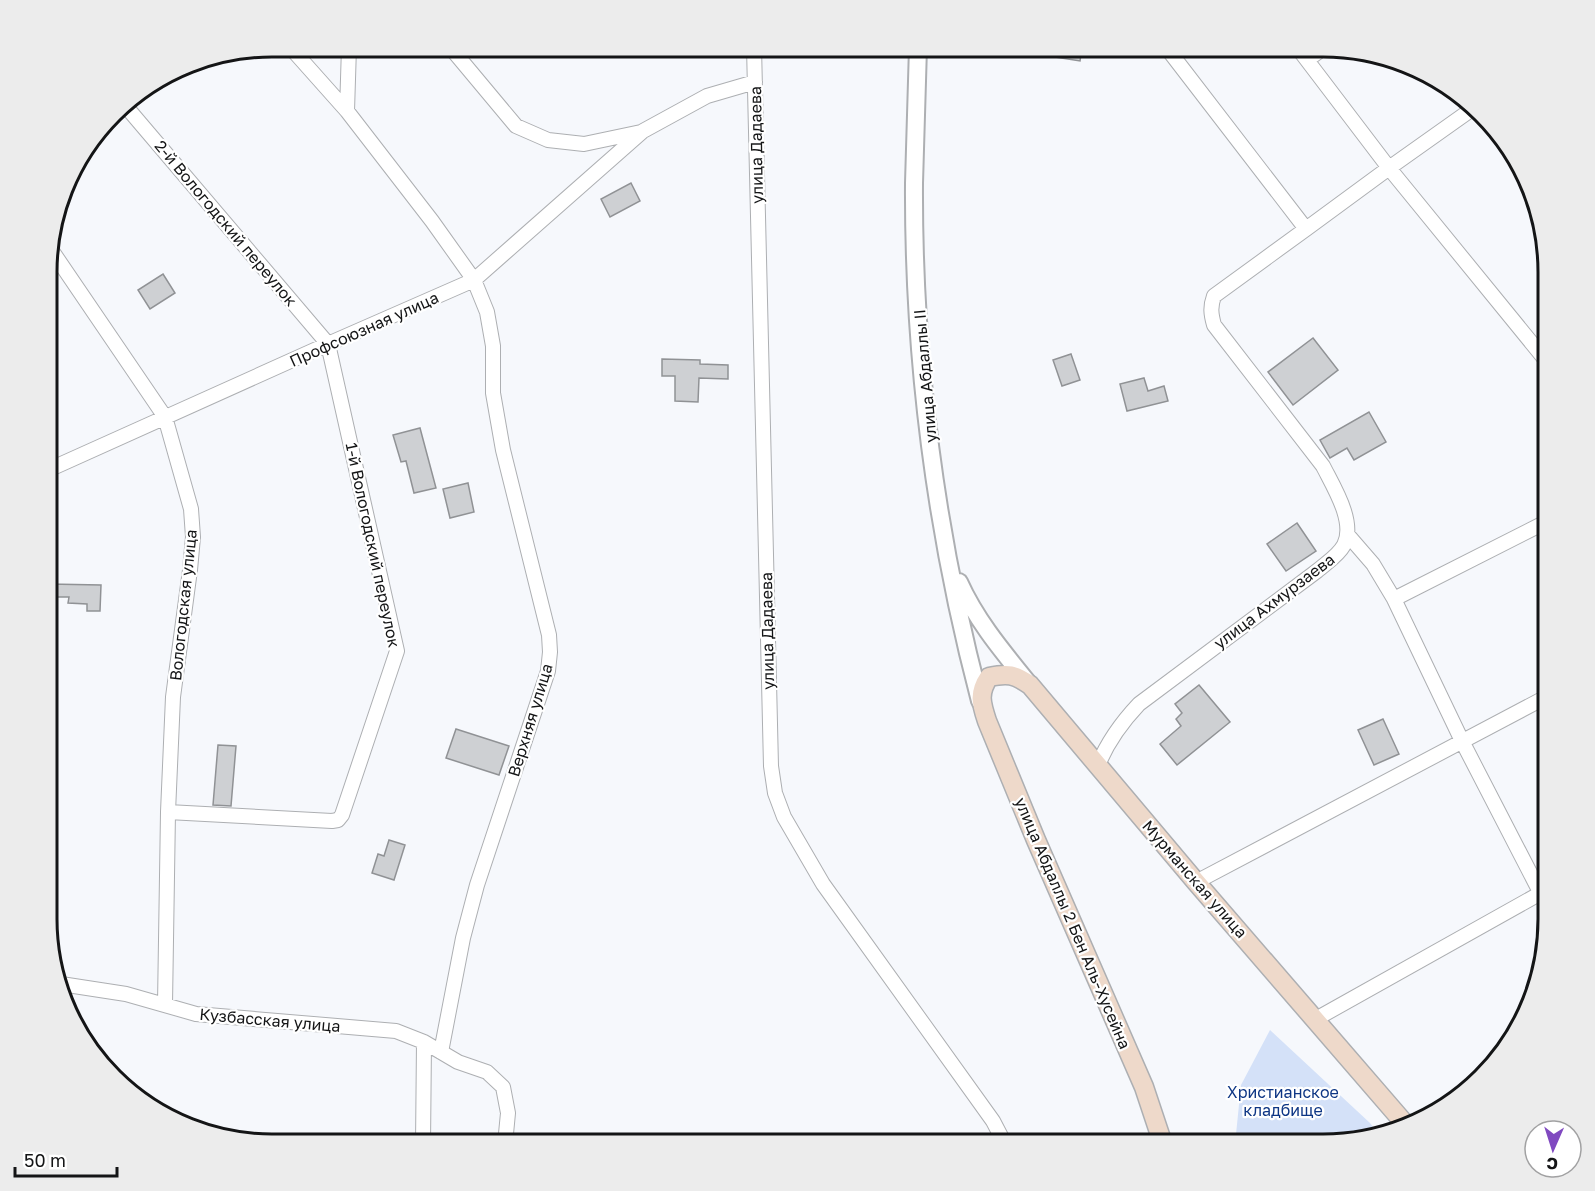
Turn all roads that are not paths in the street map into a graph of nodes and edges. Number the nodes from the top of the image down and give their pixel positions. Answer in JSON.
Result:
{"nodes":[{"id":1,"x":300,"y":57,"type":"edge"},
{"id":2,"x":349,"y":57,"type":"edge"},
{"id":3,"x":458,"y":57,"type":"edge"},
{"id":4,"x":754,"y":57,"type":"edge"},
{"id":5,"x":918,"y":57,"type":"edge"},
{"id":6,"x":1174,"y":57,"type":"edge"},
{"id":7,"x":1305,"y":57,"type":"edge"},
{"id":8,"x":1311,"y":57,"type":"edge"},
{"id":9,"x":1307,"y":60,"type":"junction"},
{"id":10,"x":755,"y":82,"type":"junction"},
{"id":11,"x":129,"y":111,"type":"edge"},
{"id":12,"x":347,"y":111,"type":"junction"},
{"id":13,"x":1467,"y":112,"type":"edge"},
{"id":14,"x":643,"y":131,"type":"junction"},
{"id":15,"x":1389,"y":168,"type":"junction"},
{"id":16,"x":1305,"y":229,"type":"junction"},
{"id":17,"x":57,"y":258,"type":"edge"},
{"id":18,"x":474,"y":280,"type":"junction"},
{"id":19,"x":328,"y":344,"type":"junction"},
{"id":20,"x":1538,"y":346,"type":"edge"},
{"id":21,"x":165,"y":417,"type":"junction"},
{"id":22,"x":57,"y":466,"type":"edge"},
{"id":23,"x":1538,"y":526,"type":"edge"},
{"id":24,"x":1347,"y":534,"type":"junction"},
{"id":25,"x":948,"y":559,"type":"junction"},
{"id":26,"x":1394,"y":600,"type":"junction"},
{"id":27,"x":1030,"y":685,"type":"junction"},
{"id":28,"x":980,"y":701,"type":"junction"},
{"id":29,"x":1538,"y":701,"type":"edge"},
{"id":30,"x":1462,"y":741,"type":"junction"},
{"id":31,"x":1098,"y":765,"type":"junction"},
{"id":32,"x":168,"y":812,"type":"junction"},
{"id":33,"x":1538,"y":880,"type":"edge"},
{"id":34,"x":1196,"y":882,"type":"junction"},
{"id":35,"x":1538,"y":894,"type":"edge"},
{"id":36,"x":67,"y":985,"type":"edge"},
{"id":37,"x":165,"y":1004,"type":"junction"},
{"id":38,"x":1314,"y":1020,"type":"junction"},
{"id":39,"x":424,"y":1042,"type":"junction"},
{"id":40,"x":441,"y":1052,"type":"junction"},
{"id":41,"x":1401,"y":1119,"type":"edge"},
{"id":42,"x":423,"y":1134,"type":"edge"},
{"id":43,"x":506,"y":1134,"type":"edge"},
{"id":44,"x":1000,"y":1134,"type":"edge"},
{"id":45,"x":1160,"y":1134,"type":"edge"}],
"edges":[{"from":1,"to":12,"type":"street","name":"Верхняя улица"},
{"from":2,"to":12,"type":"street"},
{"from":3,"to":14,"type":"street"},
{"from":4,"to":10,"type":"street","name":"улица Дадаева"},
{"from":5,"to":25,"type":"street","name":"улица Абдаллы II"},
{"from":6,"to":16,"type":"street"},
{"from":7,"to":9,"type":"street"},
{"from":8,"to":9,"type":"street"},
{"from":9,"to":15,"type":"street"},
{"from":10,"to":14,"type":"street"},
{"from":10,"to":44,"type":"street","name":"улица Дадаева"},
{"from":11,"to":19,"type":"street","name":"2-й Вологодский переулок"},
{"from":12,"to":18,"type":"street","name":"Верхняя улица"},
{"from":13,"to":15,"type":"street"},
{"from":14,"to":18,"type":"street","name":"Профсоюзная улица"},
{"from":15,"to":16,"type":"street"},
{"from":15,"to":20,"type":"street"},
{"from":16,"to":24,"type":"street"},
{"from":17,"to":21,"type":"street","name":"Вологодская улица"},
{"from":18,"to":19,"type":"street","name":"Профсоюзная улица"},
{"from":18,"to":40,"type":"street","name":"Верхняя улица"},
{"from":19,"to":21,"type":"street","name":"Профсоюзная улица"},
{"from":19,"to":32,"type":"street","name":"1-й Вологодский переулок"},
{"from":21,"to":22,"type":"street","name":"Профсоюзная улица"},
{"from":21,"to":32,"type":"street","name":"Вологодская улица"},
{"from":23,"to":26,"type":"street"},
{"from":24,"to":26,"type":"street"},
{"from":24,"to":31,"type":"street","name":"улица Ахмурзаева"},
{"from":25,"to":27,"type":"street"},
{"from":25,"to":28,"type":"street","name":"улица Абдаллы II"},
{"from":26,"to":30,"type":"street"},
{"from":27,"to":28,"type":"main road","name":"Мурманская улица"},
{"from":27,"to":31,"type":"main road","name":"Мурманская улица"},
{"from":28,"to":45,"type":"main road","name":"улица Абдаллы 2 Бен Аль-Хусейна"},
{"from":29,"to":30,"type":"street"},
{"from":30,"to":33,"type":"street"},
{"from":30,"to":34,"type":"street"},
{"from":31,"to":34,"type":"main road","name":"Мурманская улица"},
{"from":32,"to":37,"type":"street","name":"Вологодская улица"},
{"from":34,"to":38,"type":"main road","name":"Мурманская улица"},
{"from":35,"to":38,"type":"street"},
{"from":36,"to":37,"type":"street","name":"Кузбасская улица"},
{"from":37,"to":39,"type":"street","name":"Кузбасская улица"},
{"from":38,"to":41,"type":"main road","name":"Мурманская улица"},
{"from":39,"to":40,"type":"street","name":"Кузбасская улица"},
{"from":39,"to":42,"type":"street"},
{"from":40,"to":43,"type":"street","name":"Кузбасская улица"}]}
